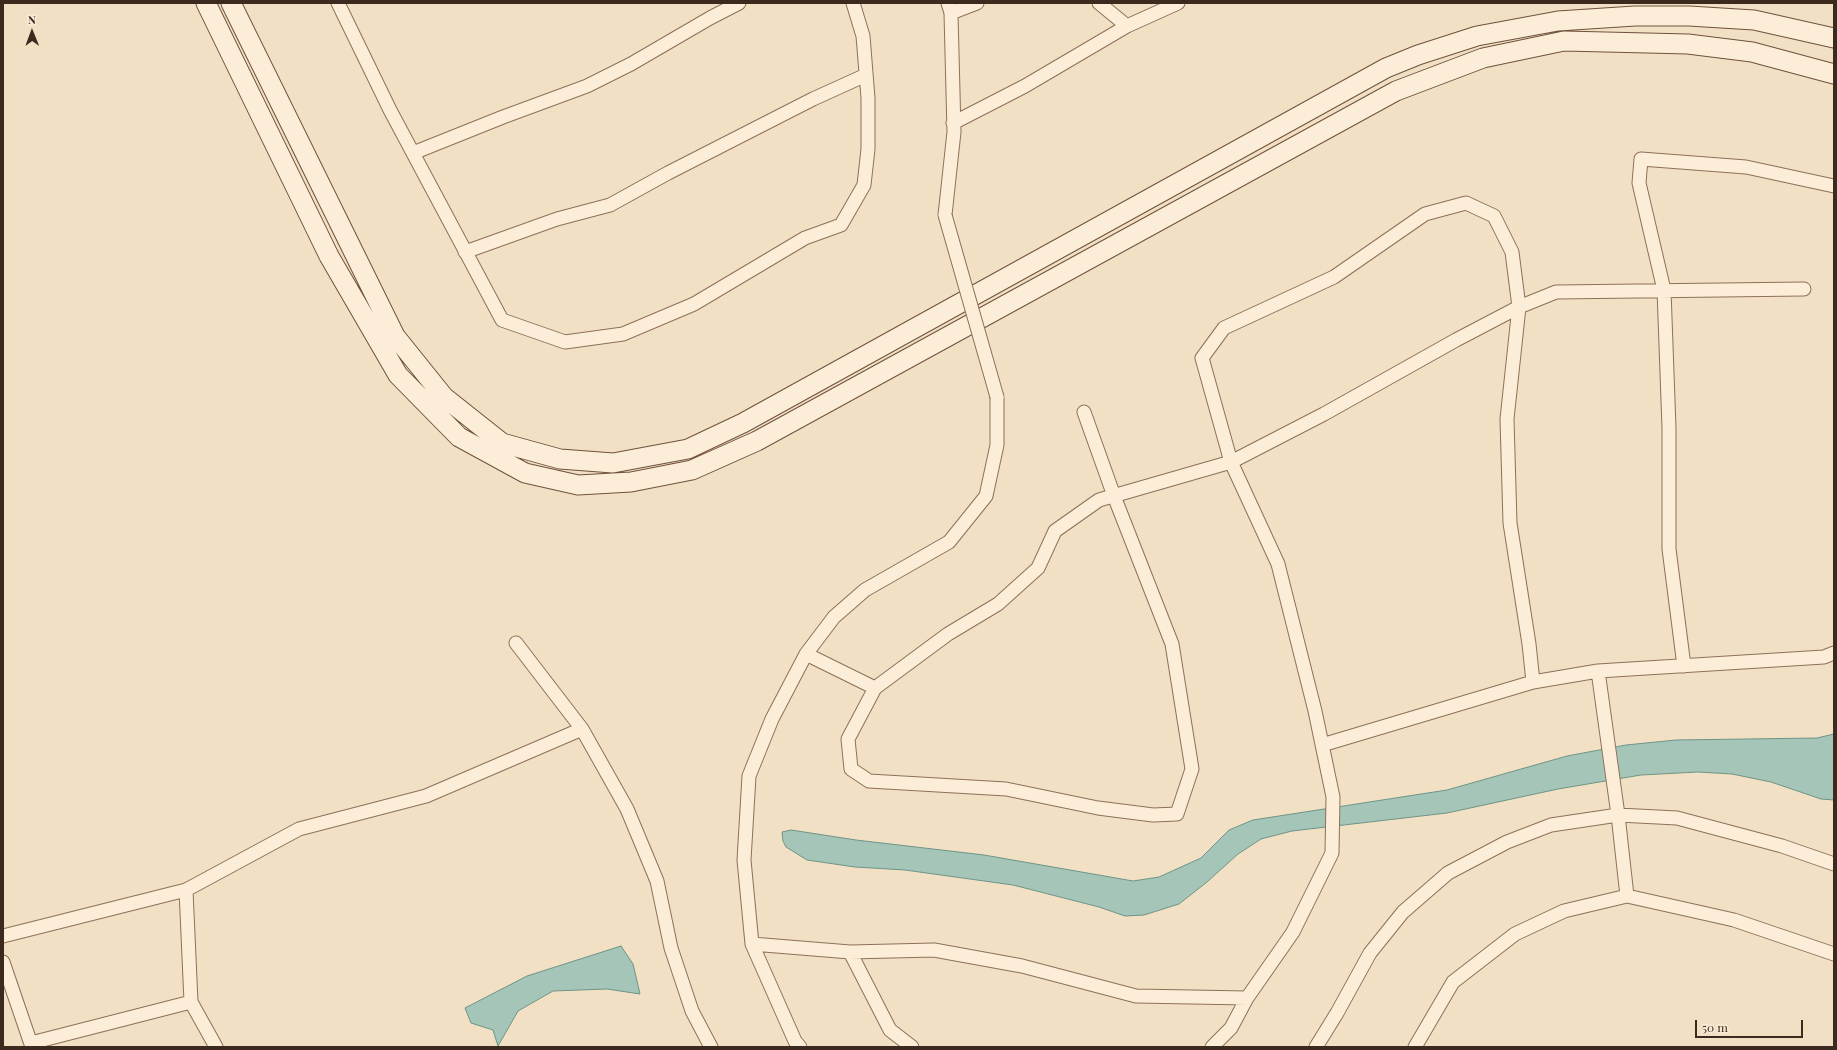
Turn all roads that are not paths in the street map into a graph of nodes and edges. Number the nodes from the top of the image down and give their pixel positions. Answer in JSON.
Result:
{"nodes":[{"id":1,"x":206,"y":3,"type":"edge"},
{"id":2,"x":231,"y":3,"type":"edge"},
{"id":3,"x":338,"y":3,"type":"edge"},
{"id":4,"x":739,"y":3,"type":"edge"},
{"id":5,"x":853,"y":3,"type":"edge"},
{"id":6,"x":977,"y":3,"type":"edge"},
{"id":7,"x":1098,"y":3,"type":"edge"},
{"id":8,"x":1178,"y":3,"type":"edge"},
{"id":9,"x":950,"y":8,"type":"edge"},
{"id":10,"x":1127,"y":26,"type":"junction"},
{"id":11,"x":1834,"y":38,"type":"edge"},
{"id":12,"x":1834,"y":74,"type":"edge"},
{"id":13,"x":866,"y":75,"type":"junction"},
{"id":14,"x":954,"y":122,"type":"junction"},
{"id":15,"x":413,"y":152,"type":"junction"},
{"id":16,"x":1834,"y":186,"type":"edge"},
{"id":17,"x":465,"y":252,"type":"junction"},
{"id":18,"x":1804,"y":289,"type":"dead end"},
{"id":19,"x":1664,"y":290,"type":"junction"},
{"id":20,"x":1519,"y":307,"type":"junction"},
{"id":21,"x":1084,"y":412,"type":"dead end"},
{"id":22,"x":1231,"y":462,"type":"junction"},
{"id":23,"x":1114,"y":496,"type":"junction"},
{"id":24,"x":516,"y":642,"type":"dead end"},
{"id":25,"x":1834,"y":653,"type":"edge"},
{"id":26,"x":806,"y":654,"type":"junction"},
{"id":27,"x":1684,"y":666,"type":"junction"},
{"id":28,"x":1598,"y":671,"type":"junction"},
{"id":29,"x":1533,"y":682,"type":"junction"},
{"id":30,"x":875,"y":688,"type":"junction"},
{"id":31,"x":582,"y":729,"type":"junction"},
{"id":32,"x":1322,"y":745,"type":"junction"},
{"id":33,"x":1618,"y":815,"type":"junction"},
{"id":34,"x":1834,"y":864,"type":"edge"},
{"id":35,"x":186,"y":890,"type":"junction"},
{"id":36,"x":1627,"y":896,"type":"junction"},
{"id":37,"x":3,"y":936,"type":"edge"},
{"id":38,"x":752,"y":944,"type":"junction"},
{"id":39,"x":850,"y":952,"type":"junction"},
{"id":40,"x":1834,"y":954,"type":"edge"},
{"id":41,"x":3,"y":962,"type":"edge"},
{"id":42,"x":1246,"y":998,"type":"junction"},
{"id":43,"x":191,"y":1002,"type":"junction"},
{"id":44,"x":32,"y":1045,"type":"edge"},
{"id":45,"x":216,"y":1047,"type":"edge"},
{"id":46,"x":711,"y":1047,"type":"edge"},
{"id":47,"x":800,"y":1047,"type":"edge"},
{"id":48,"x":912,"y":1047,"type":"edge"},
{"id":49,"x":1212,"y":1047,"type":"edge"},
{"id":50,"x":1316,"y":1047,"type":"edge"},
{"id":51,"x":1415,"y":1047,"type":"edge"}],
"edges":[{"from":1,"to":12,"type":"street"},
{"from":2,"to":11,"type":"street"},
{"from":3,"to":15,"type":"street"},
{"from":4,"to":15,"type":"street"},
{"from":5,"to":13,"type":"street"},
{"from":6,"to":9,"type":"street"},
{"from":7,"to":10,"type":"street"},
{"from":8,"to":10,"type":"street"},
{"from":9,"to":14,"type":"street"},
{"from":10,"to":14,"type":"street"},
{"from":13,"to":17,"type":"street"},
{"from":13,"to":17,"type":"street"},
{"from":14,"to":26,"type":"street","bridge":true},
{"from":15,"to":17,"type":"street"},
{"from":16,"to":19,"type":"street"},
{"from":18,"to":19,"type":"street"},
{"from":19,"to":20,"type":"street"},
{"from":19,"to":27,"type":"street"},
{"from":20,"to":22,"type":"street"},
{"from":20,"to":22,"type":"street"},
{"from":20,"to":29,"type":"street"},
{"from":21,"to":23,"type":"street"},
{"from":22,"to":23,"type":"street"},
{"from":22,"to":32,"type":"street"},
{"from":23,"to":30,"type":"street"},
{"from":23,"to":30,"type":"street"},
{"from":24,"to":31,"type":"street"},
{"from":25,"to":27,"type":"street"},
{"from":26,"to":30,"type":"street"},
{"from":26,"to":38,"type":"street"},
{"from":27,"to":28,"type":"street"},
{"from":28,"to":29,"type":"street"},
{"from":28,"to":33,"type":"street"},
{"from":29,"to":32,"type":"street"},
{"from":31,"to":35,"type":"street"},
{"from":31,"to":46,"type":"street"},
{"from":32,"to":42,"type":"street"},
{"from":33,"to":34,"type":"street"},
{"from":33,"to":36,"type":"street"},
{"from":33,"to":50,"type":"street"},
{"from":35,"to":37,"type":"street"},
{"from":35,"to":43,"type":"street"},
{"from":36,"to":40,"type":"street"},
{"from":36,"to":51,"type":"street"},
{"from":38,"to":39,"type":"street"},
{"from":38,"to":47,"type":"street"},
{"from":39,"to":42,"type":"street"},
{"from":39,"to":48,"type":"street"},
{"from":41,"to":44,"type":"street"},
{"from":42,"to":49,"type":"street"},
{"from":43,"to":44,"type":"street"},
{"from":43,"to":45,"type":"street"}]}
